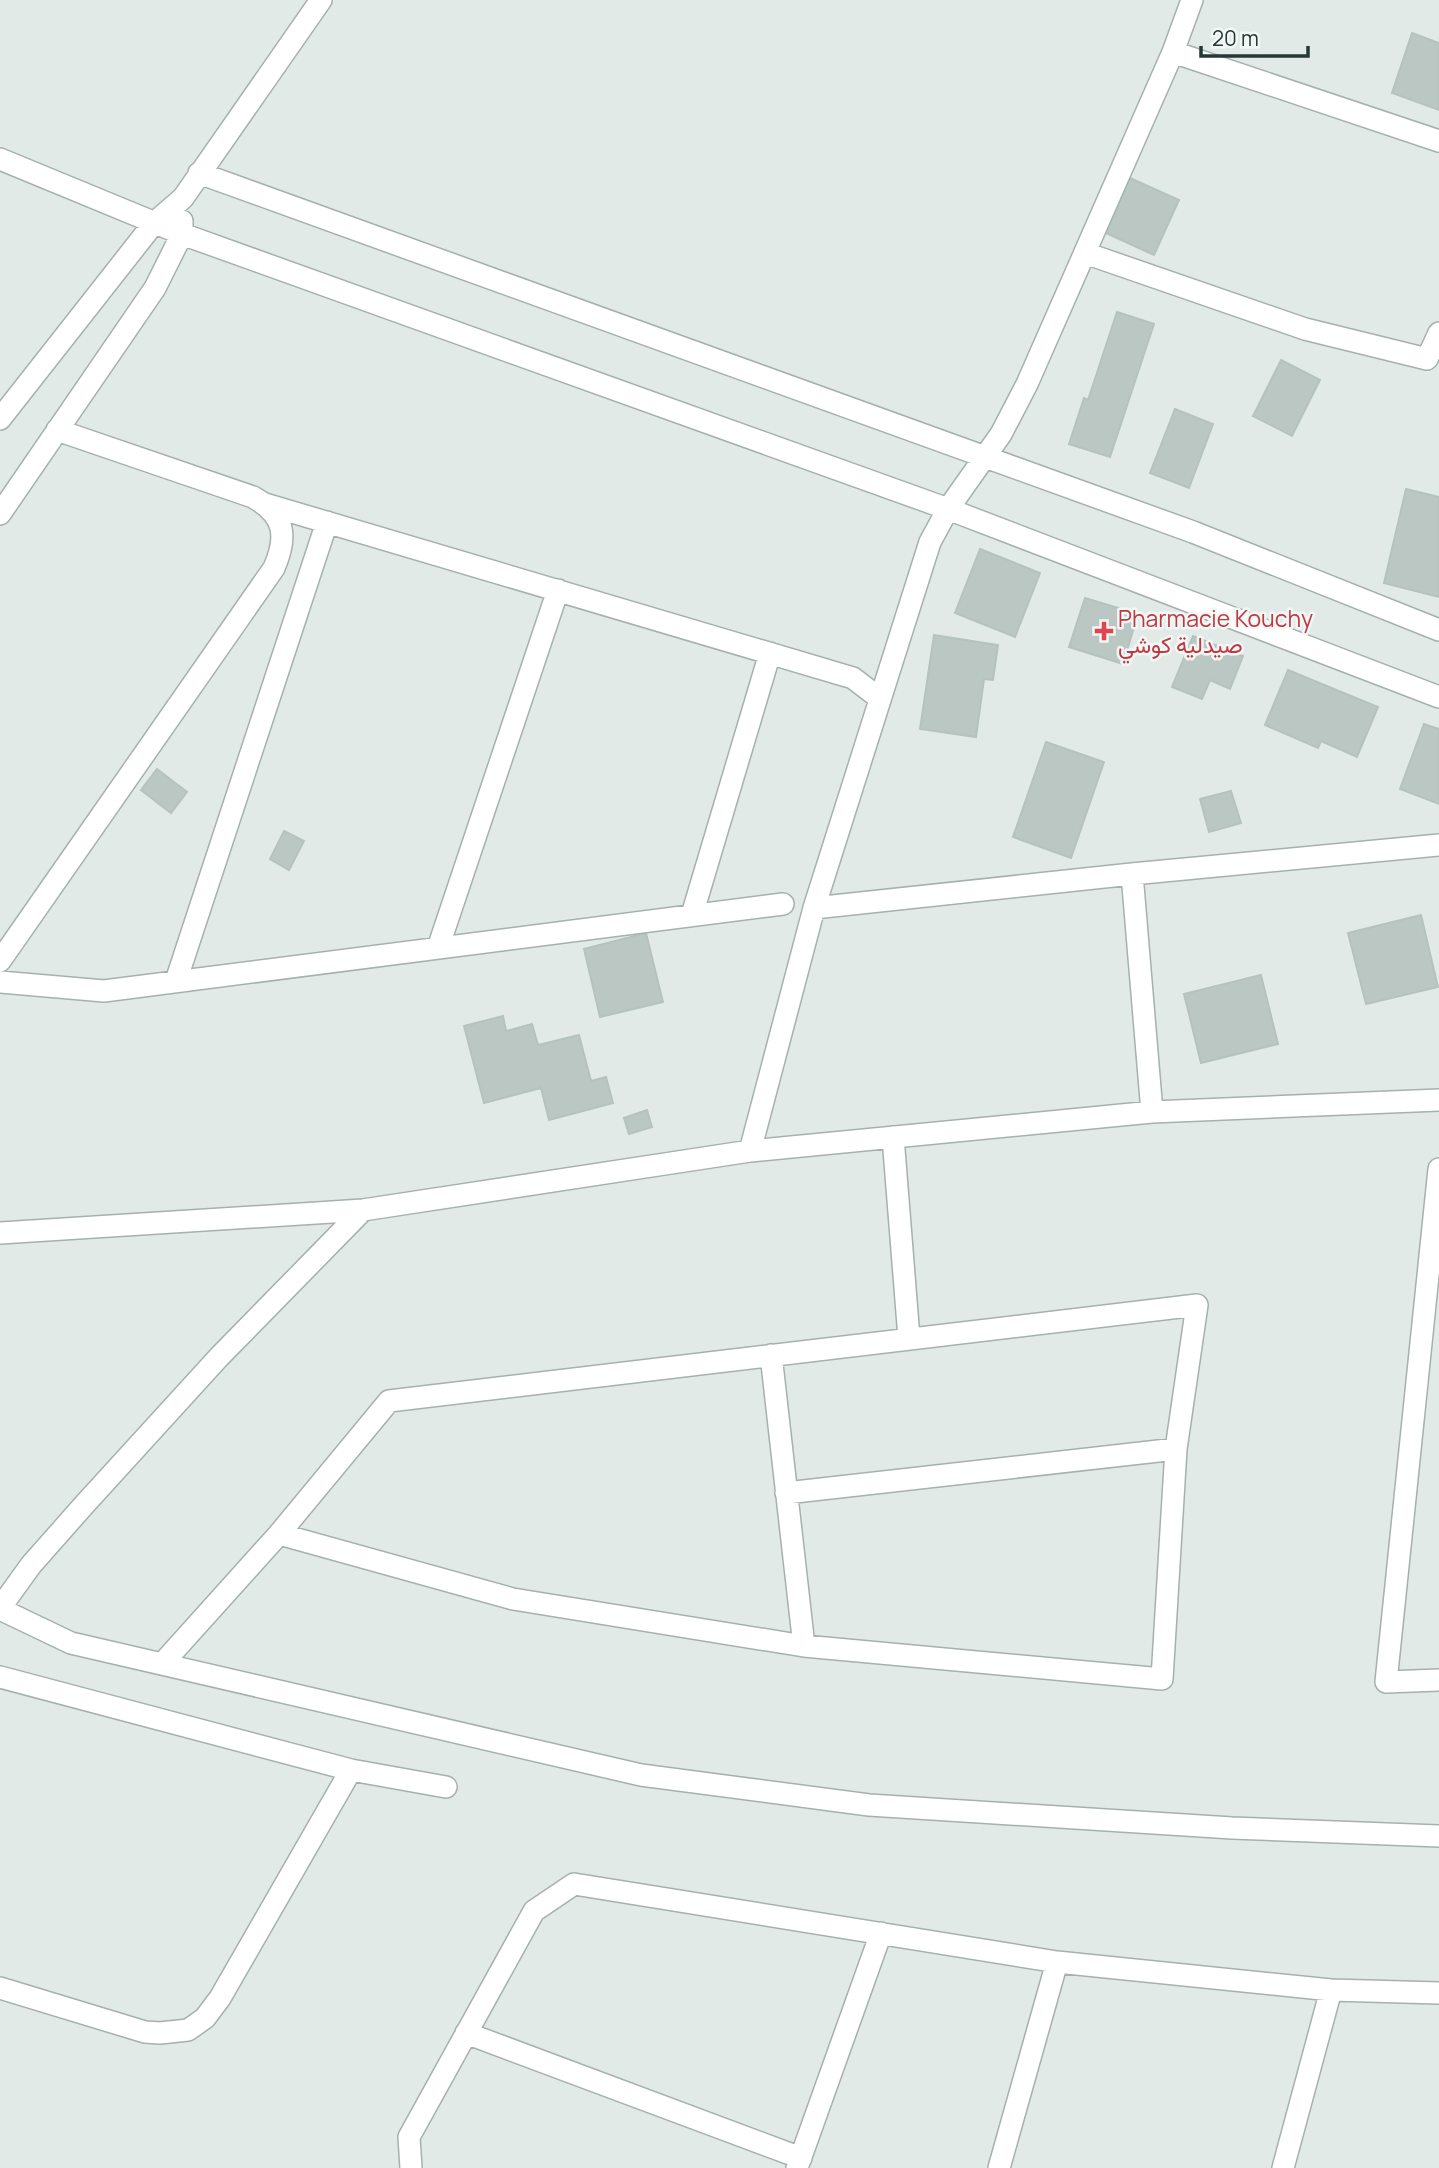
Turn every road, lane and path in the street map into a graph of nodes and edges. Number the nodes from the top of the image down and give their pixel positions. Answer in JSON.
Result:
{"nodes":[{"id":1,"x":321,"y":0,"type":"edge"},
{"id":2,"x":1192,"y":0,"type":"edge"},
{"id":3,"x":1173,"y":52,"type":"junction"},
{"id":4,"x":1439,"y":141,"type":"edge"},
{"id":5,"x":0,"y":159,"type":"edge"},
{"id":6,"x":199,"y":173,"type":"junction"},
{"id":7,"x":183,"y":198,"type":"junction"},
{"id":8,"x":155,"y":223,"type":"junction"},
{"id":9,"x":182,"y":234,"type":"junction"},
{"id":10,"x":1085,"y":253,"type":"junction"},
{"id":11,"x":1439,"y":333,"type":"edge"},
{"id":12,"x":0,"y":419,"type":"edge"},
{"id":13,"x":57,"y":430,"type":"junction"},
{"id":14,"x":985,"y":458,"type":"junction"},
{"id":15,"x":265,"y":504,"type":"junction"},
{"id":16,"x":948,"y":509,"type":"junction"},
{"id":17,"x":0,"y":514,"type":"edge"},
{"id":18,"x":327,"y":522,"type":"junction"},
{"id":19,"x":558,"y":590,"type":"junction"},
{"id":20,"x":1439,"y":630,"type":"edge"},
{"id":21,"x":770,"y":653,"type":"junction"},
{"id":22,"x":1439,"y":697,"type":"edge"},
{"id":23,"x":879,"y":698,"type":"junction"},
{"id":24,"x":1439,"y":845,"type":"edge"},
{"id":25,"x":1132,"y":873,"type":"junction"},
{"id":26,"x":783,"y":904,"type":"dead end"},
{"id":27,"x":814,"y":908,"type":"junction"},
{"id":28,"x":692,"y":915,"type":"junction"},
{"id":29,"x":438,"y":948,"type":"junction"},
{"id":30,"x":0,"y":961,"type":"edge"},
{"id":31,"x":176,"y":981,"type":"junction"},
{"id":32,"x":0,"y":982,"type":"edge"},
{"id":33,"x":1439,"y":1100,"type":"edge"},
{"id":34,"x":1152,"y":1112,"type":"junction"},
{"id":35,"x":893,"y":1137,"type":"junction"},
{"id":36,"x":750,"y":1151,"type":"junction"},
{"id":37,"x":1439,"y":1169,"type":"edge"},
{"id":38,"x":363,"y":1210,"type":"junction"},
{"id":39,"x":1,"y":1234,"type":"edge"},
{"id":40,"x":1434,"y":1275,"type":"edge"},
{"id":41,"x":909,"y":1338,"type":"junction"},
{"id":42,"x":771,"y":1355,"type":"junction"},
{"id":43,"x":1176,"y":1449,"type":"junction"},
{"id":44,"x":786,"y":1493,"type":"junction"},
{"id":45,"x":279,"y":1534,"type":"junction"},
{"id":46,"x":0,"y":1609,"type":"edge"},
{"id":47,"x":804,"y":1646,"type":"junction"},
{"id":48,"x":162,"y":1664,"type":"junction"},
{"id":49,"x":0,"y":1677,"type":"edge"},
{"id":50,"x":1439,"y":1680,"type":"edge"},
{"id":51,"x":351,"y":1770,"type":"junction"},
{"id":52,"x":446,"y":1787,"type":"dead end"},
{"id":53,"x":1439,"y":1836,"type":"edge"},
{"id":54,"x":881,"y":1933,"type":"junction"},
{"id":55,"x":1057,"y":1962,"type":"junction"},
{"id":56,"x":0,"y":1988,"type":"edge"},
{"id":57,"x":1331,"y":1990,"type":"junction"},
{"id":58,"x":1439,"y":1993,"type":"edge"},
{"id":59,"x":467,"y":2033,"type":"junction"},
{"id":60,"x":799,"y":2163,"type":"edge"},
{"id":61,"x":411,"y":2168,"type":"edge"},
{"id":62,"x":999,"y":2168,"type":"edge"},
{"id":63,"x":1283,"y":2168,"type":"edge"}],
"edges":[{"from":1,"to":6,"type":"street"},
{"from":2,"to":3,"type":"street"},
{"from":3,"to":4,"type":"street"},
{"from":3,"to":10,"type":"street"},
{"from":5,"to":8,"type":"street"},
{"from":6,"to":7,"type":"street"},
{"from":6,"to":14,"type":"street"},
{"from":7,"to":8,"type":"street"},
{"from":7,"to":9,"type":"street"},
{"from":8,"to":9,"type":"street"},
{"from":8,"to":12,"type":"street"},
{"from":9,"to":13,"type":"street"},
{"from":9,"to":16,"type":"street"},
{"from":10,"to":11,"type":"street"},
{"from":10,"to":14,"type":"street"},
{"from":13,"to":15,"type":"street"},
{"from":13,"to":17,"type":"street"},
{"from":14,"to":16,"type":"street"},
{"from":14,"to":20,"type":"street"},
{"from":15,"to":18,"type":"street"},
{"from":15,"to":30,"type":"street"},
{"from":16,"to":22,"type":"street"},
{"from":16,"to":23,"type":"street"},
{"from":18,"to":19,"type":"street"},
{"from":18,"to":31,"type":"street"},
{"from":19,"to":21,"type":"street"},
{"from":19,"to":29,"type":"street"},
{"from":21,"to":23,"type":"street"},
{"from":21,"to":28,"type":"street"},
{"from":23,"to":27,"type":"street"},
{"from":24,"to":25,"type":"street"},
{"from":25,"to":27,"type":"street"},
{"from":25,"to":34,"type":"street"},
{"from":26,"to":28,"type":"street"},
{"from":27,"to":36,"type":"street"},
{"from":28,"to":29,"type":"street"},
{"from":29,"to":31,"type":"street"},
{"from":31,"to":32,"type":"street"},
{"from":33,"to":34,"type":"street"},
{"from":34,"to":35,"type":"street"},
{"from":35,"to":36,"type":"street"},
{"from":35,"to":41,"type":"street"},
{"from":36,"to":38,"type":"street"},
{"from":37,"to":40,"type":"street"},
{"from":38,"to":39,"type":"street"},
{"from":38,"to":46,"type":"street"},
{"from":40,"to":50,"type":"street"},
{"from":41,"to":42,"type":"street"},
{"from":41,"to":43,"type":"street"},
{"from":42,"to":44,"type":"street"},
{"from":42,"to":45,"type":"street"},
{"from":43,"to":44,"type":"street"},
{"from":43,"to":47,"type":"street"},
{"from":44,"to":47,"type":"street"},
{"from":45,"to":47,"type":"street"},
{"from":45,"to":48,"type":"street"},
{"from":46,"to":48,"type":"street"},
{"from":48,"to":53,"type":"street"},
{"from":49,"to":51,"type":"street"},
{"from":51,"to":52,"type":"street"},
{"from":51,"to":56,"type":"street"},
{"from":54,"to":55,"type":"street"},
{"from":54,"to":59,"type":"street"},
{"from":54,"to":60,"type":"street"},
{"from":55,"to":57,"type":"street"},
{"from":55,"to":62,"type":"street"},
{"from":57,"to":58,"type":"street"},
{"from":57,"to":63,"type":"street"},
{"from":59,"to":60,"type":"street"},
{"from":59,"to":61,"type":"street"}]}
